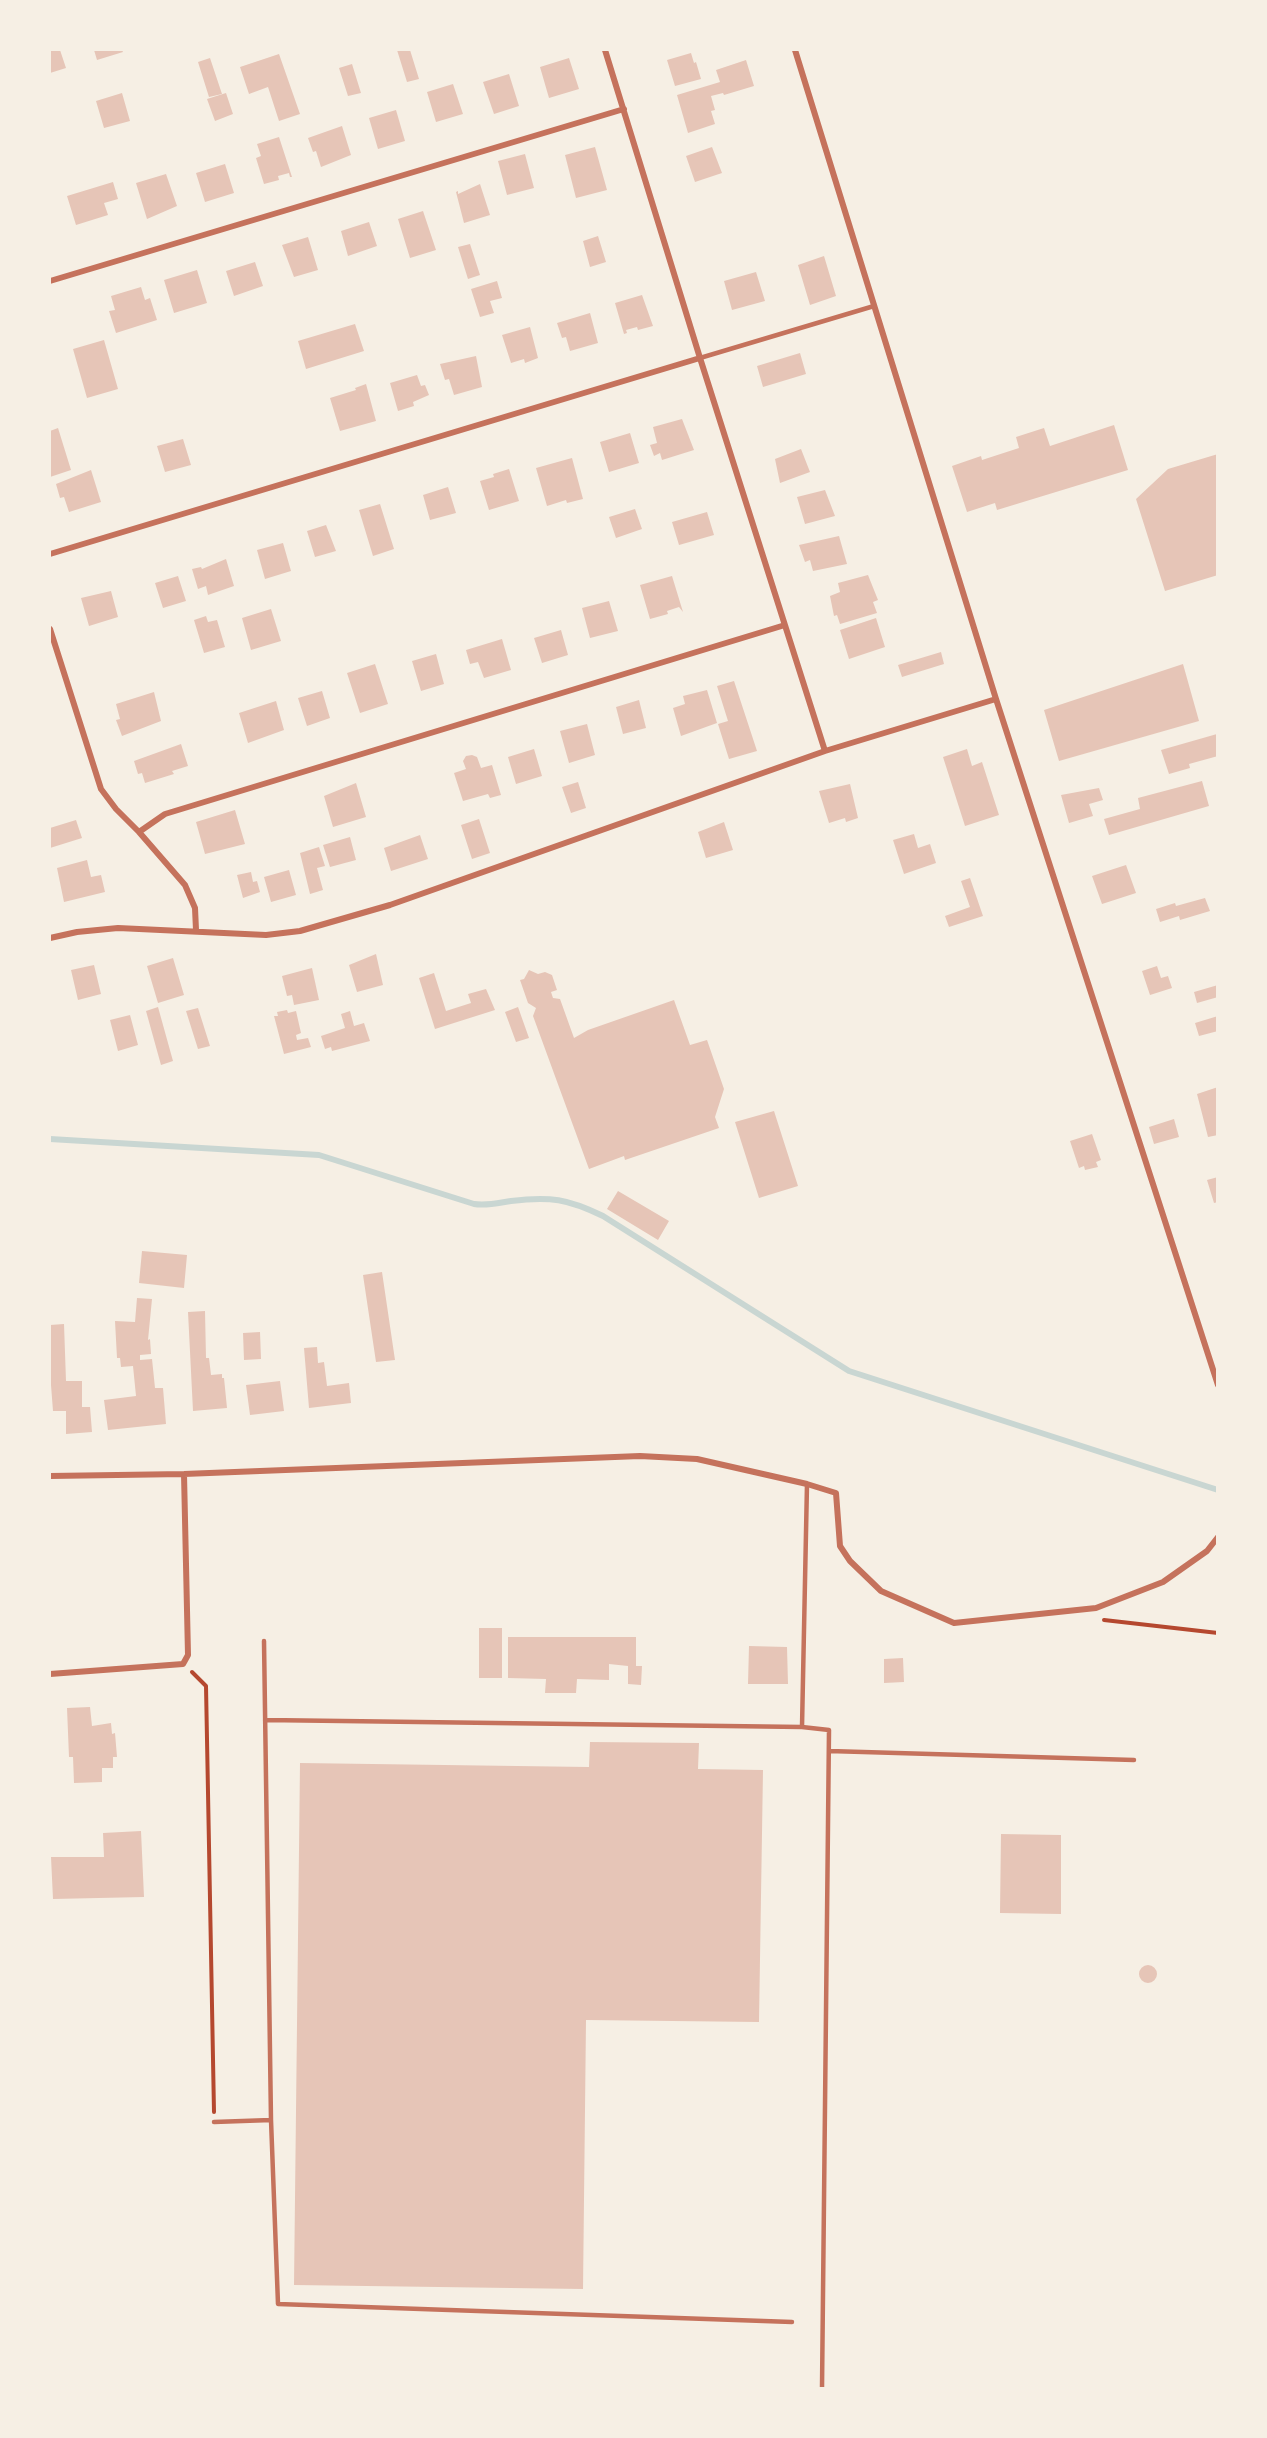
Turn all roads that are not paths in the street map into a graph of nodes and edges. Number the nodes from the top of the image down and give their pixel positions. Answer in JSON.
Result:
{"nodes":[{"id":1,"x":605,"y":50,"type":"edge"},
{"id":2,"x":795,"y":50,"type":"edge"},
{"id":3,"x":624,"y":109,"type":"junction"},
{"id":4,"x":50,"y":281,"type":"edge"},
{"id":5,"x":874,"y":306,"type":"junction"},
{"id":6,"x":700,"y":358,"type":"junction"},
{"id":7,"x":50,"y":554,"type":"edge"},
{"id":8,"x":785,"y":625,"type":"junction"},
{"id":9,"x":50,"y":629,"type":"edge"},
{"id":10,"x":996,"y":699,"type":"junction"},
{"id":11,"x":825,"y":752,"type":"junction"},
{"id":12,"x":139,"y":832,"type":"junction"},
{"id":13,"x":196,"y":930,"type":"junction"},
{"id":14,"x":50,"y":938,"type":"edge"},
{"id":15,"x":1218,"y":1385,"type":"edge"},
{"id":16,"x":184,"y":1474,"type":"junction"},
{"id":17,"x":50,"y":1476,"type":"edge"},
{"id":18,"x":807,"y":1484,"type":"junction"},
{"id":19,"x":1218,"y":1537,"type":"edge"},
{"id":20,"x":264,"y":1641,"type":"dead end"},
{"id":21,"x":50,"y":1674,"type":"edge"},
{"id":22,"x":265,"y":1720,"type":"junction"},
{"id":23,"x":802,"y":1727,"type":"junction"},
{"id":24,"x":829,"y":1751,"type":"junction"},
{"id":25,"x":1134,"y":1760,"type":"dead end"},
{"id":26,"x":271,"y":2120,"type":"junction"},
{"id":27,"x":214,"y":2122,"type":"road end"},
{"id":28,"x":792,"y":2322,"type":"dead end"},
{"id":29,"x":822,"y":2388,"type":"edge"}],
"edges":[{"from":1,"to":3,"type":"street"},
{"from":2,"to":5,"type":"street"},
{"from":3,"to":4,"type":"street"},
{"from":3,"to":6,"type":"street"},
{"from":5,"to":6,"type":"lane"},
{"from":5,"to":10,"type":"street"},
{"from":6,"to":7,"type":"street"},
{"from":6,"to":8,"type":"street"},
{"from":8,"to":11,"type":"street"},
{"from":8,"to":12,"type":"street"},
{"from":9,"to":12,"type":"street"},
{"from":10,"to":11,"type":"street"},
{"from":10,"to":15,"type":"street"},
{"from":11,"to":13,"type":"street"},
{"from":12,"to":13,"type":"street"},
{"from":13,"to":14,"type":"street"},
{"from":16,"to":17,"type":"street"},
{"from":16,"to":18,"type":"street"},
{"from":16,"to":21,"type":"street"},
{"from":18,"to":19,"type":"street"},
{"from":18,"to":23,"type":"lane"},
{"from":20,"to":22,"type":"lane"},
{"from":22,"to":23,"type":"lane"},
{"from":22,"to":26,"type":"lane"},
{"from":23,"to":24,"type":"lane"},
{"from":24,"to":25,"type":"lane"},
{"from":24,"to":29,"type":"lane"},
{"from":26,"to":27,"type":"lane"},
{"from":26,"to":28,"type":"lane"}]}
